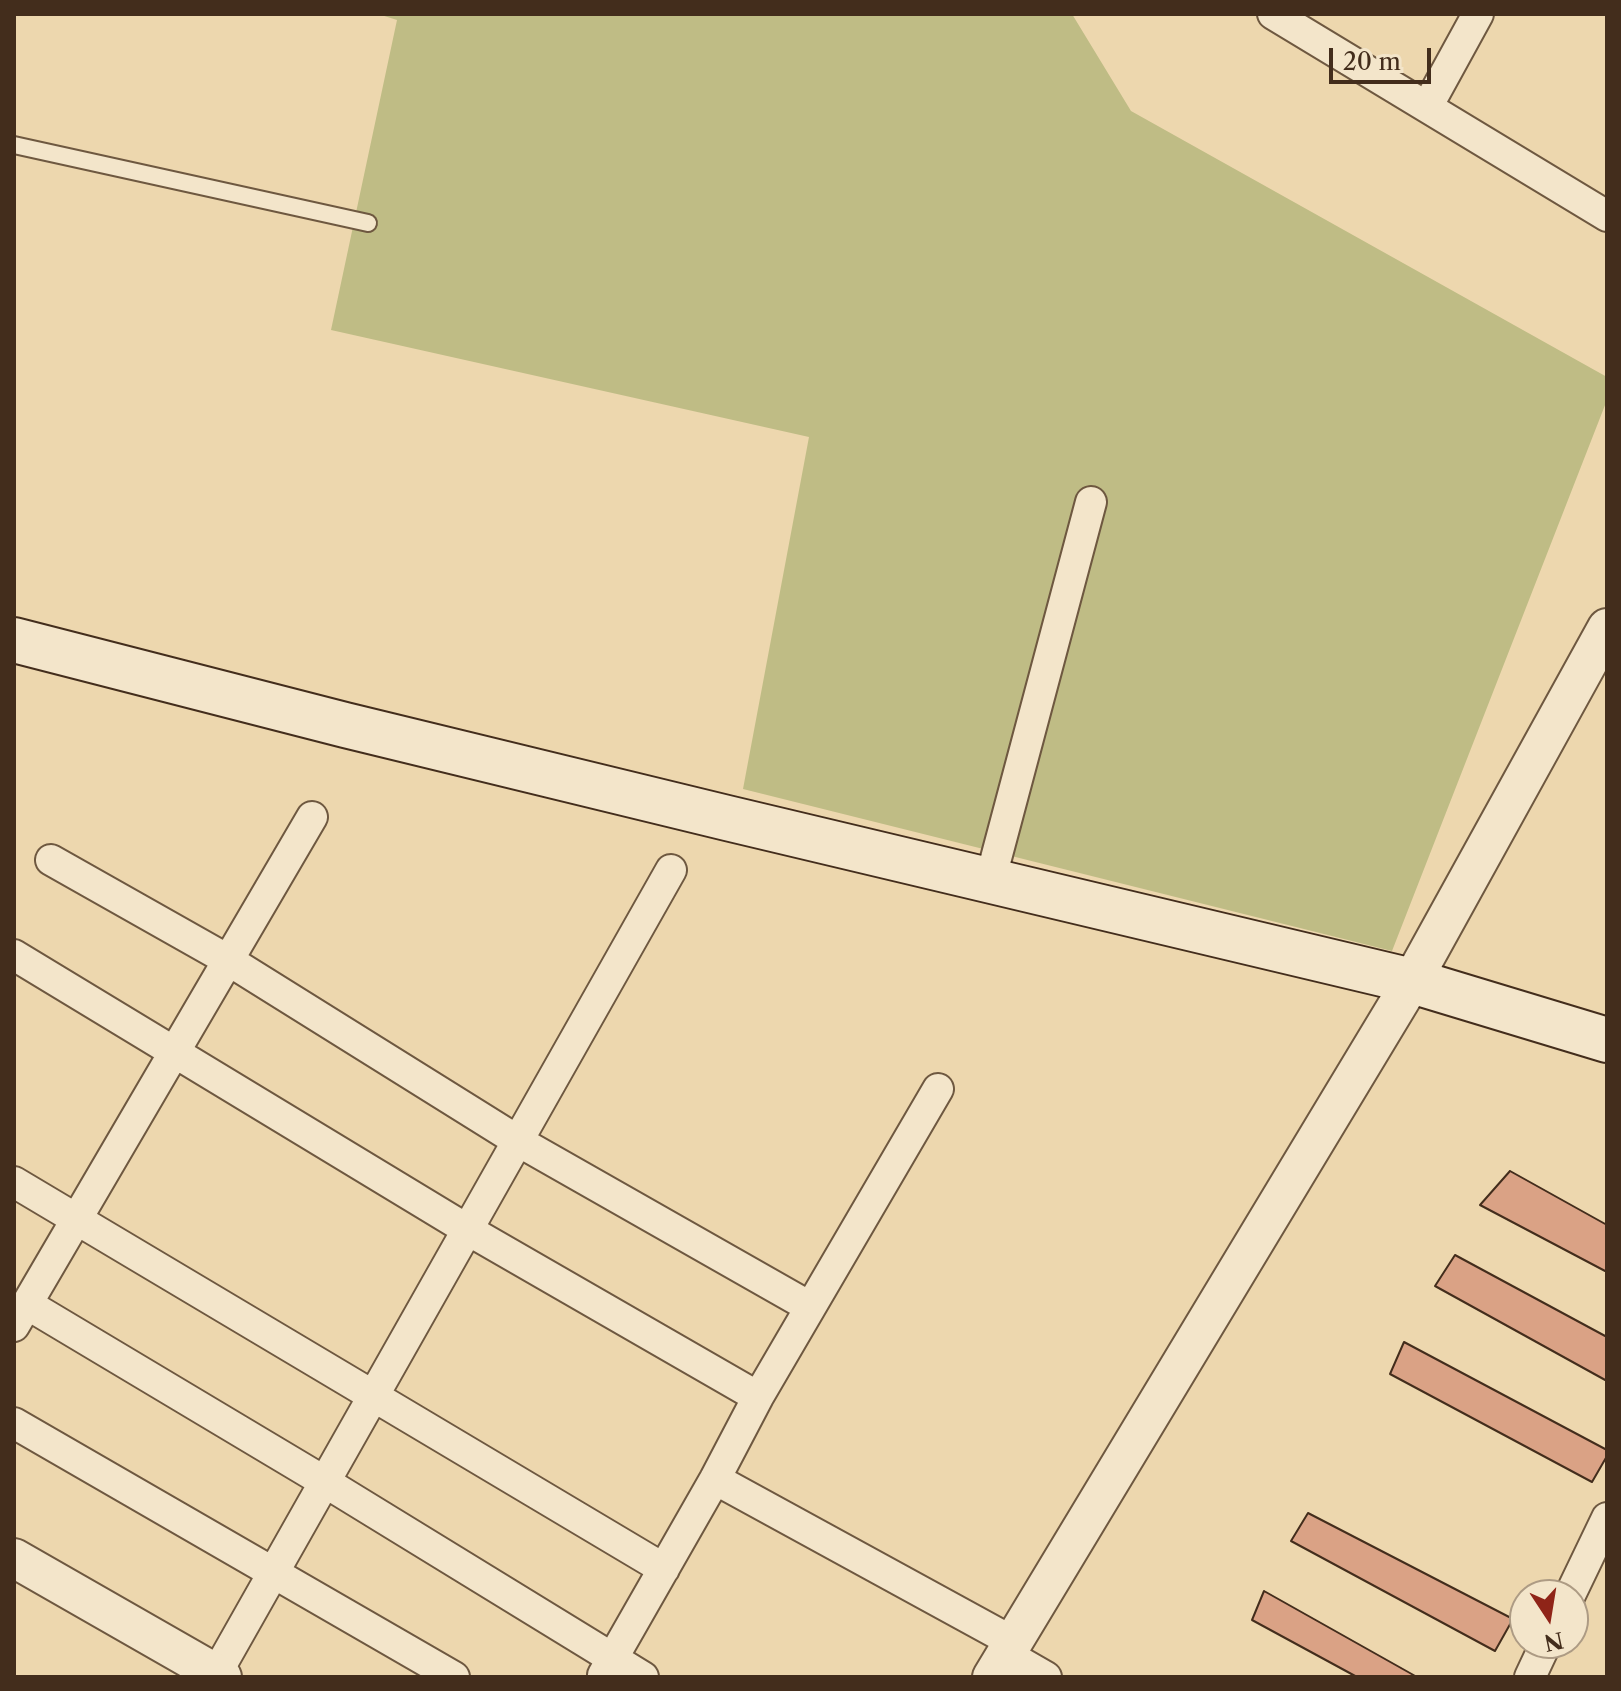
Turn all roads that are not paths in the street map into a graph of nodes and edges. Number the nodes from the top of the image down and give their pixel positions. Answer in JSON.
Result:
{"nodes":[{"id":1,"x":1273,"y":14,"type":"edge"},
{"id":2,"x":1478,"y":14,"type":"edge"},
{"id":3,"x":1427,"y":107,"type":"junction"},
{"id":4,"x":14,"y":145,"type":"edge"},
{"id":5,"x":1607,"y":216,"type":"edge"},
{"id":6,"x":368,"y":223,"type":"dead end"},
{"id":7,"x":1091,"y":502,"type":"dead end"},
{"id":8,"x":1607,"y":628,"type":"edge"},
{"id":9,"x":14,"y":640,"type":"edge"},
{"id":10,"x":312,"y":817,"type":"dead end"},
{"id":11,"x":51,"y":860,"type":"dead end"},
{"id":12,"x":671,"y":870,"type":"dead end"},
{"id":13,"x":990,"y":881,"type":"junction"},
{"id":14,"x":14,"y":955,"type":"edge"},
{"id":15,"x":228,"y":960,"type":"junction"},
{"id":16,"x":1412,"y":981,"type":"junction"},
{"id":17,"x":1607,"y":1040,"type":"edge"},
{"id":18,"x":174,"y":1053,"type":"junction"},
{"id":19,"x":938,"y":1089,"type":"dead end"},
{"id":20,"x":518,"y":1141,"type":"junction"},
{"id":21,"x":14,"y":1182,"type":"edge"},
{"id":22,"x":76,"y":1219,"type":"junction"},
{"id":23,"x":468,"y":1230,"type":"junction"},
{"id":24,"x":810,"y":1307,"type":"junction"},
{"id":25,"x":20,"y":1315,"type":"edge"},
{"id":26,"x":374,"y":1395,"type":"junction"},
{"id":27,"x":758,"y":1397,"type":"junction"},
{"id":28,"x":14,"y":1423,"type":"edge"},
{"id":29,"x":715,"y":1479,"type":"junction"},
{"id":30,"x":325,"y":1482,"type":"junction"},
{"id":31,"x":1607,"y":1518,"type":"edge"},
{"id":32,"x":14,"y":1558,"type":"edge"},
{"id":33,"x":664,"y":1569,"type":"junction"},
{"id":34,"x":274,"y":1572,"type":"junction"},
{"id":35,"x":1578,"y":1579,"type":"edge"},
{"id":36,"x":1004,"y":1657,"type":"edge"},
{"id":37,"x":606,"y":1668,"type":"edge"},
{"id":38,"x":219,"y":1675,"type":"edge"},
{"id":39,"x":454,"y":1677,"type":"edge"},
{"id":40,"x":643,"y":1677,"type":"edge"},
{"id":41,"x":1046,"y":1677,"type":"edge"}],
"edges":[{"from":1,"to":3,"type":"street"},
{"from":2,"to":3,"type":"street"},
{"from":3,"to":5,"type":"street"},
{"from":4,"to":6,"type":"lane"},
{"from":7,"to":13,"type":"street"},
{"from":8,"to":16,"type":"street"},
{"from":9,"to":13,"type":"main road"},
{"from":10,"to":15,"type":"street"},
{"from":11,"to":15,"type":"street"},
{"from":12,"to":20,"type":"street"},
{"from":13,"to":16,"type":"main road"},
{"from":14,"to":18,"type":"street"},
{"from":15,"to":18,"type":"street"},
{"from":15,"to":20,"type":"street"},
{"from":16,"to":17,"type":"main road"},
{"from":16,"to":36,"type":"street"},
{"from":18,"to":22,"type":"street"},
{"from":18,"to":23,"type":"street"},
{"from":19,"to":24,"type":"street"},
{"from":20,"to":23,"type":"street"},
{"from":20,"to":24,"type":"street"},
{"from":21,"to":22,"type":"street"},
{"from":22,"to":25,"type":"street"},
{"from":22,"to":26,"type":"street"},
{"from":23,"to":26,"type":"street"},
{"from":23,"to":27,"type":"street"},
{"from":24,"to":27,"type":"street"},
{"from":25,"to":30,"type":"street"},
{"from":26,"to":30,"type":"street"},
{"from":26,"to":33,"type":"street"},
{"from":27,"to":29,"type":"street"},
{"from":28,"to":34,"type":"street"},
{"from":29,"to":33,"type":"street"},
{"from":29,"to":36,"type":"street"},
{"from":30,"to":34,"type":"street"},
{"from":30,"to":37,"type":"street"},
{"from":31,"to":35,"type":"street"},
{"from":32,"to":38,"type":"street"},
{"from":33,"to":37,"type":"street"},
{"from":34,"to":38,"type":"street"},
{"from":34,"to":39,"type":"street"},
{"from":36,"to":41,"type":"street"},
{"from":37,"to":40,"type":"street"}]}
